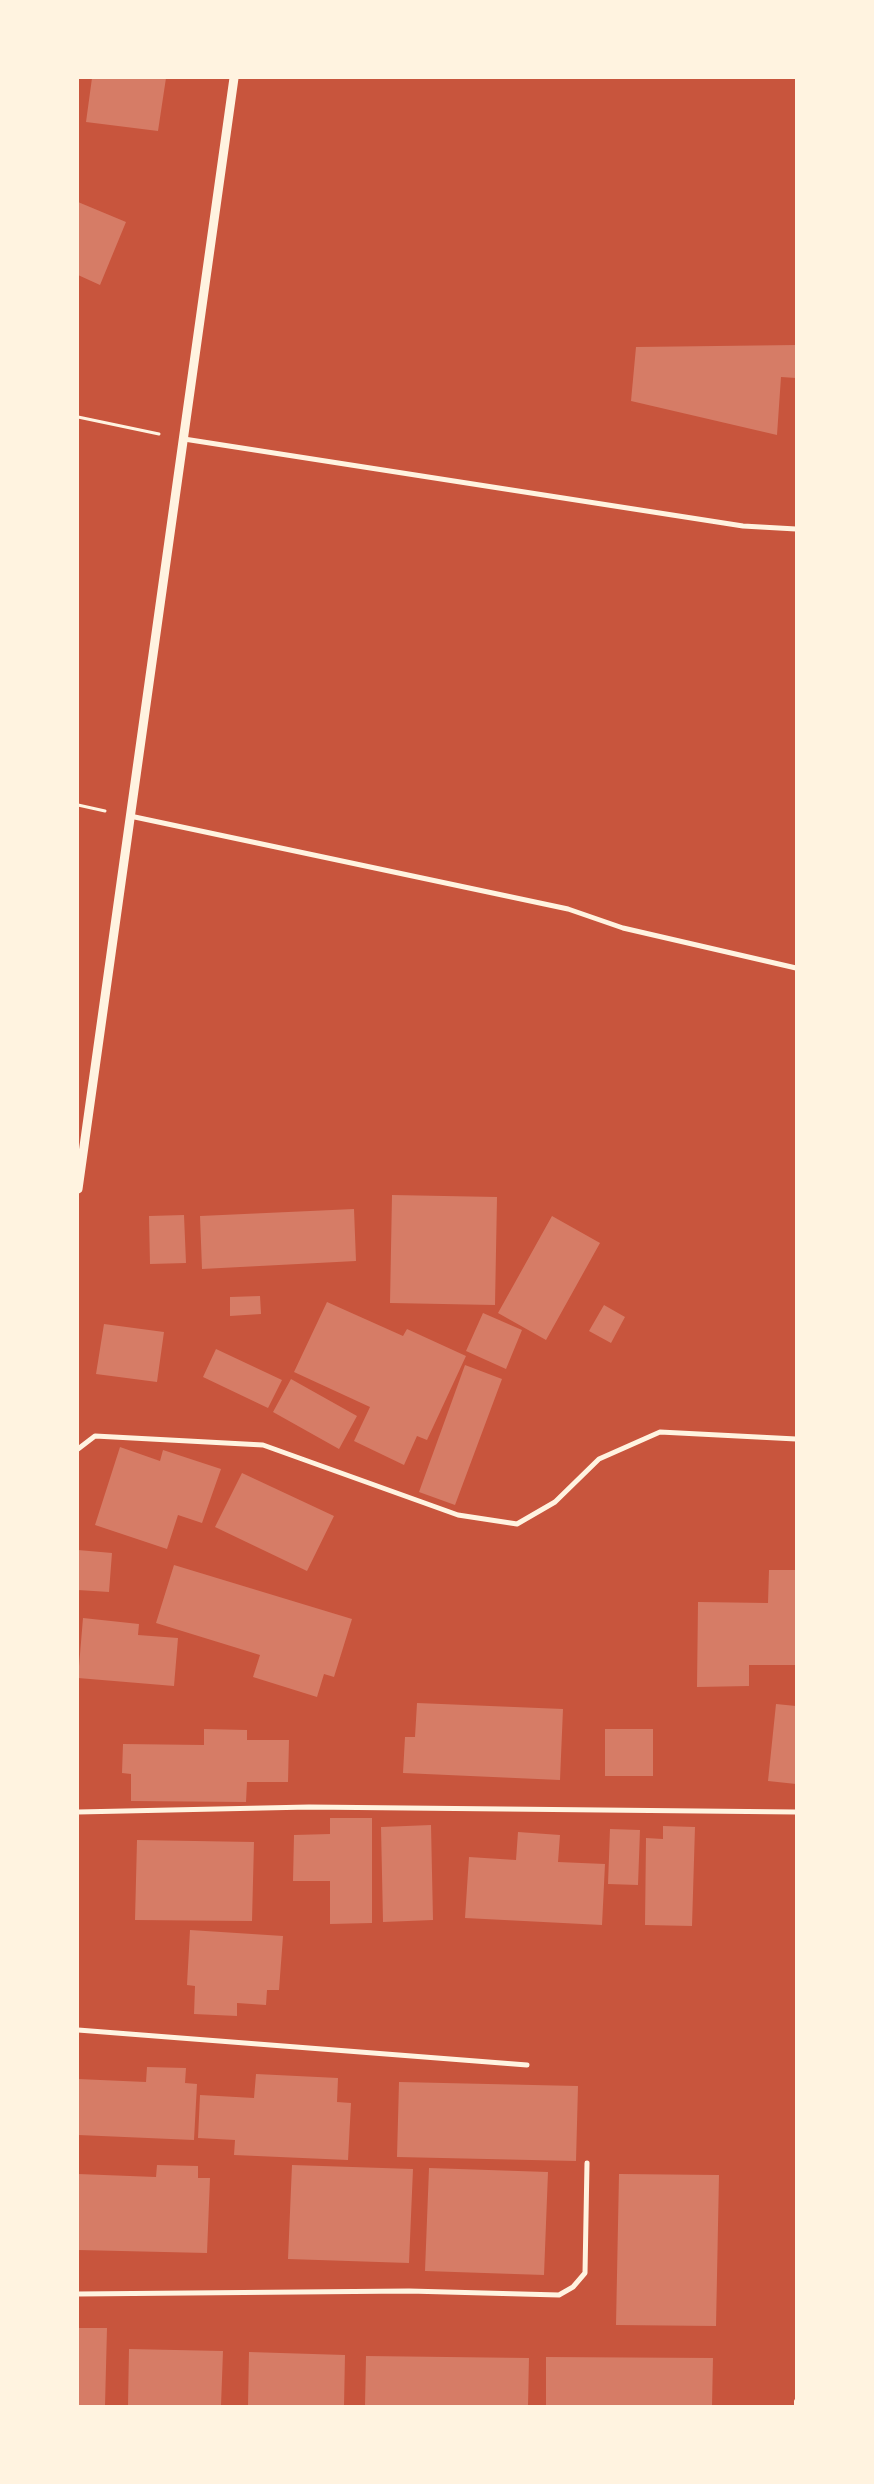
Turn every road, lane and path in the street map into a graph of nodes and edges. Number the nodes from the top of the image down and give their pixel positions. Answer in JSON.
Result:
{"nodes":[{"id":1,"x":234,"y":78,"type":"edge"},
{"id":2,"x":78,"y":417,"type":"edge"},
{"id":3,"x":184,"y":439,"type":"junction"},
{"id":4,"x":796,"y":529,"type":"edge"},
{"id":5,"x":130,"y":816,"type":"junction"},
{"id":6,"x":796,"y":968,"type":"edge"},
{"id":7,"x":78,"y":1189,"type":"edge"},
{"id":8,"x":796,"y":1439,"type":"edge"},
{"id":9,"x":78,"y":1449,"type":"edge"},
{"id":10,"x":78,"y":1812,"type":"edge"},
{"id":11,"x":796,"y":1812,"type":"edge"},
{"id":12,"x":78,"y":2030,"type":"edge"},
{"id":13,"x":528,"y":2065,"type":"dead end"},
{"id":14,"x":587,"y":2163,"type":"dead end"},
{"id":15,"x":78,"y":2294,"type":"edge"},
{"id":16,"x":796,"y":2401,"type":"edge"},
{"id":17,"x":796,"y":2406,"type":"edge"}],
"edges":[{"from":1,"to":3,"type":"street"},
{"from":2,"to":3,"type":"path"},
{"from":3,"to":4,"type":"street"},
{"from":3,"to":5,"type":"street"},
{"from":5,"to":6,"type":"street"},
{"from":5,"to":7,"type":"street"},
{"from":8,"to":9,"type":"street"},
{"from":10,"to":11,"type":"street"},
{"from":12,"to":13,"type":"street"},
{"from":14,"to":15,"type":"street"},
{"from":16,"to":17,"type":"lane"}]}
